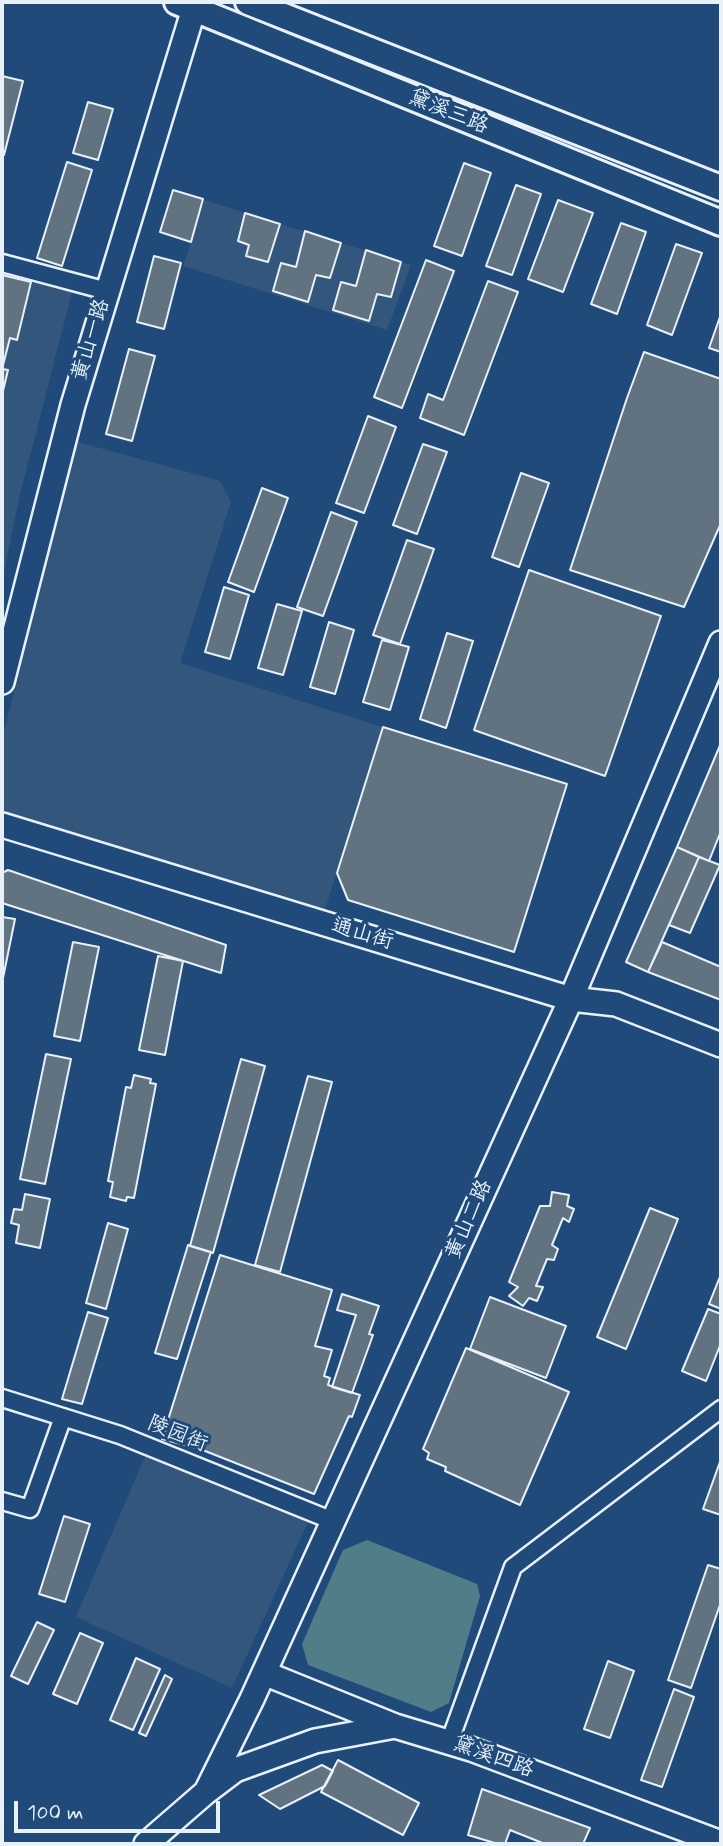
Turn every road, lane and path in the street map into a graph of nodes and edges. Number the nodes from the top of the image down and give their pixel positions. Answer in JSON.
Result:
{"nodes":[{"id":1,"x":248,"y":2,"type":"edge"},
{"id":2,"x":188,"y":4,"type":"edge"},
{"id":3,"x":721,"y":188,"type":"edge"},
{"id":4,"x":721,"y":223,"type":"edge"},
{"id":5,"x":2,"y":263,"type":"edge"},
{"id":6,"x":107,"y":292,"type":"junction"},
{"id":7,"x":721,"y":643,"type":"edge"},
{"id":8,"x":2,"y":682,"type":"edge"},
{"id":9,"x":2,"y":825,"type":"edge"},
{"id":10,"x":570,"y":999,"type":"junction"},
{"id":11,"x":721,"y":1045,"type":"edge"},
{"id":12,"x":2,"y":1398,"type":"edge"},
{"id":13,"x":721,"y":1409,"type":"edge"},
{"id":14,"x":64,"y":1418,"type":"junction"},
{"id":15,"x":2,"y":1501,"type":"edge"},
{"id":16,"x":333,"y":1521,"type":"junction"},
{"id":17,"x":264,"y":1673,"type":"junction"},
{"id":18,"x":395,"y":1726,"type":"junction"},
{"id":19,"x":449,"y":1742,"type":"junction"},
{"id":20,"x":206,"y":1792,"type":"junction"},
{"id":21,"x":721,"y":1843,"type":"edge"},
{"id":22,"x":146,"y":1844,"type":"edge"}],
"edges":[{"from":1,"to":3,"type":"main road","name":"黛溪三路"},
{"from":2,"to":4,"type":"main road","name":"黛溪三路"},
{"from":2,"to":6,"type":"street","name":"黄山一路"},
{"from":5,"to":6,"type":"street"},
{"from":6,"to":8,"type":"street","name":"黄山一路"},
{"from":7,"to":10,"type":"street","name":"黄山二路"},
{"from":9,"to":10,"type":"street","name":"通山街"},
{"from":10,"to":11,"type":"street","name":"通山街"},
{"from":10,"to":16,"type":"street","name":"黄山二路"},
{"from":12,"to":14,"type":"street","name":"陵园街"},
{"from":13,"to":19,"type":"street"},
{"from":14,"to":15,"type":"street"},
{"from":14,"to":16,"type":"street","name":"陵园街"},
{"from":16,"to":17,"type":"street","name":"黄山二路"},
{"from":17,"to":18,"type":"street","name":"黛溪四路"},
{"from":17,"to":20,"type":"street","name":"黄山二路"},
{"from":18,"to":19,"type":"street","name":"黛溪四路"},
{"from":18,"to":20,"type":"street"},
{"from":19,"to":21,"type":"street","name":"黛溪四路"},
{"from":20,"to":22,"type":"street"}]}
